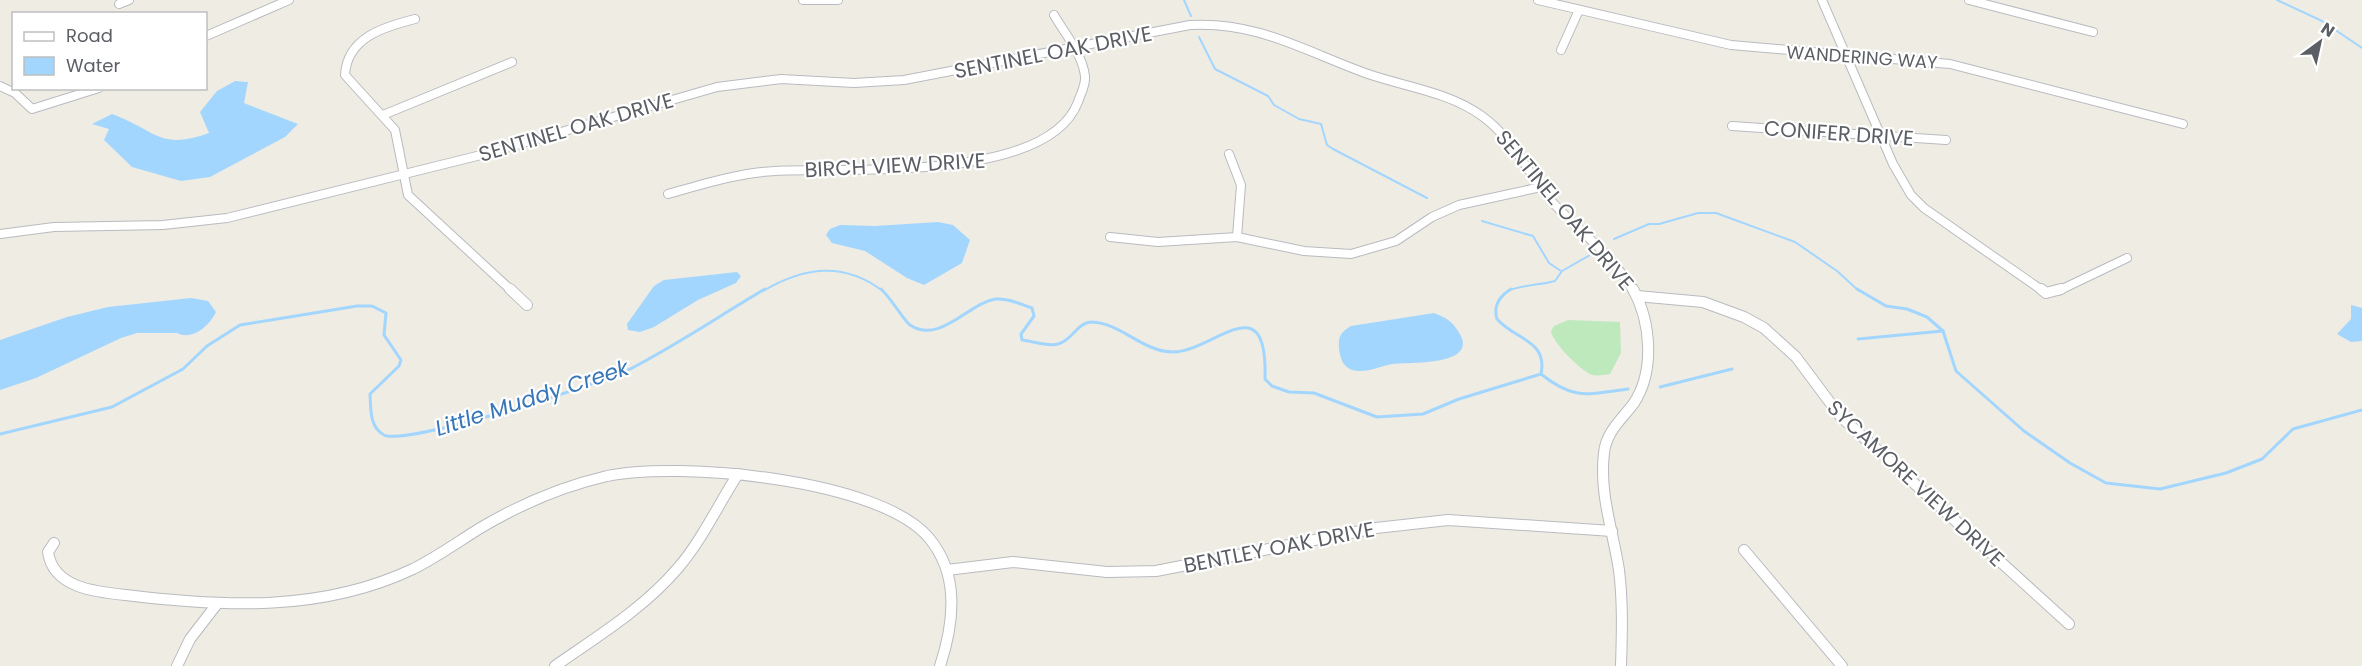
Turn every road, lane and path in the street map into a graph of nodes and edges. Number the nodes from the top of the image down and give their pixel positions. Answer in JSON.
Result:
{"nodes":[{"id":1,"x":129,"y":0,"type":"edge"},
{"id":2,"x":289,"y":0,"type":"edge"},
{"id":3,"x":803,"y":0,"type":"edge"},
{"id":4,"x":838,"y":0,"type":"edge"},
{"id":5,"x":1539,"y":0,"type":"edge"},
{"id":6,"x":1822,"y":0,"type":"edge"},
{"id":7,"x":1969,"y":0,"type":"edge"},
{"id":8,"x":119,"y":4,"type":"dead end"},
{"id":9,"x":1579,"y":10,"type":"junction"},
{"id":10,"x":1054,"y":15,"type":"dead end"},
{"id":11,"x":415,"y":19,"type":"dead end"},
{"id":12,"x":2093,"y":32,"type":"dead end"},
{"id":13,"x":207,"y":36,"type":"edge"},
{"id":14,"x":1072,"y":47,"type":"junction"},
{"id":15,"x":1561,"y":50,"type":"dead end"},
{"id":16,"x":1846,"y":54,"type":"junction"},
{"id":17,"x":512,"y":62,"type":"dead end"},
{"id":18,"x":0,"y":86,"type":"edge"},
{"id":19,"x":93,"y":90,"type":"edge"},
{"id":20,"x":383,"y":115,"type":"junction"},
{"id":21,"x":2183,"y":124,"type":"dead end"},
{"id":22,"x":1732,"y":126,"type":"dead end"},
{"id":23,"x":1881,"y":135,"type":"junction"},
{"id":24,"x":1946,"y":140,"type":"dead end"},
{"id":25,"x":1229,"y":154,"type":"dead end"},
{"id":26,"x":403,"y":175,"type":"junction"},
{"id":27,"x":1540,"y":187,"type":"junction"},
{"id":28,"x":668,"y":194,"type":"dead end"},
{"id":29,"x":0,"y":234,"type":"edge"},
{"id":30,"x":1110,"y":237,"type":"dead end"},
{"id":31,"x":1237,"y":237,"type":"junction"},
{"id":32,"x":2127,"y":258,"type":"dead end"},
{"id":33,"x":1637,"y":296,"type":"junction"},
{"id":34,"x":527,"y":305,"type":"dead end"},
{"id":35,"x":738,"y":474,"type":"junction"},
{"id":36,"x":1612,"y":531,"type":"junction"},
{"id":37,"x":54,"y":543,"type":"dead end"},
{"id":38,"x":1744,"y":550,"type":"dead end"},
{"id":39,"x":947,"y":570,"type":"junction"},
{"id":40,"x":217,"y":604,"type":"junction"},
{"id":41,"x":2069,"y":624,"type":"dead end"},
{"id":42,"x":177,"y":666,"type":"edge"},
{"id":43,"x":555,"y":666,"type":"edge"},
{"id":44,"x":940,"y":666,"type":"edge"},
{"id":45,"x":1621,"y":666,"type":"edge"},
{"id":46,"x":1842,"y":666,"type":"edge"}],
"edges":[{"from":1,"to":8,"type":"street"},
{"from":2,"to":13,"type":"street"},
{"from":3,"to":4,"type":"street"},
{"from":5,"to":9,"type":"street","name":"WANDERING WAY"},
{"from":6,"to":16,"type":"street"},
{"from":7,"to":12,"type":"street"},
{"from":9,"to":15,"type":"street"},
{"from":9,"to":16,"type":"street","name":"WANDERING WAY"},
{"from":10,"to":14,"type":"street","name":"BIRCH VIEW DRIVE"},
{"from":11,"to":20,"type":"street"},
{"from":14,"to":26,"type":"street","name":"SENTINEL OAK DRIVE"},
{"from":14,"to":27,"type":"street","name":"SENTINEL OAK DRIVE"},
{"from":14,"to":28,"type":"street","name":"BIRCH VIEW DRIVE"},
{"from":16,"to":21,"type":"street","name":"WANDERING WAY"},
{"from":16,"to":23,"type":"street"},
{"from":17,"to":20,"type":"street"},
{"from":18,"to":19,"type":"street"},
{"from":20,"to":26,"type":"street"},
{"from":22,"to":23,"type":"street","name":"CONIFER DRIVE"},
{"from":23,"to":24,"type":"street","name":"CONIFER DRIVE"},
{"from":23,"to":32,"type":"street"},
{"from":25,"to":31,"type":"street"},
{"from":26,"to":29,"type":"street","name":"SENTINEL OAK DRIVE"},
{"from":26,"to":34,"type":"street"},
{"from":27,"to":31,"type":"street"},
{"from":27,"to":33,"type":"street","name":"SENTINEL OAK DRIVE"},
{"from":30,"to":31,"type":"street"},
{"from":33,"to":36,"type":"street","name":"SENTINEL OAK DRIVE"},
{"from":33,"to":41,"type":"street","name":"SYCAMORE VIEW DRIVE"},
{"from":35,"to":39,"type":"street"},
{"from":35,"to":40,"type":"street"},
{"from":35,"to":43,"type":"street"},
{"from":36,"to":39,"type":"street","name":"BENTLEY OAK DRIVE"},
{"from":36,"to":45,"type":"street","name":"SENTINEL OAK DRIVE"},
{"from":37,"to":40,"type":"street"},
{"from":38,"to":46,"type":"street"},
{"from":39,"to":44,"type":"street"},
{"from":40,"to":42,"type":"street"}]}
